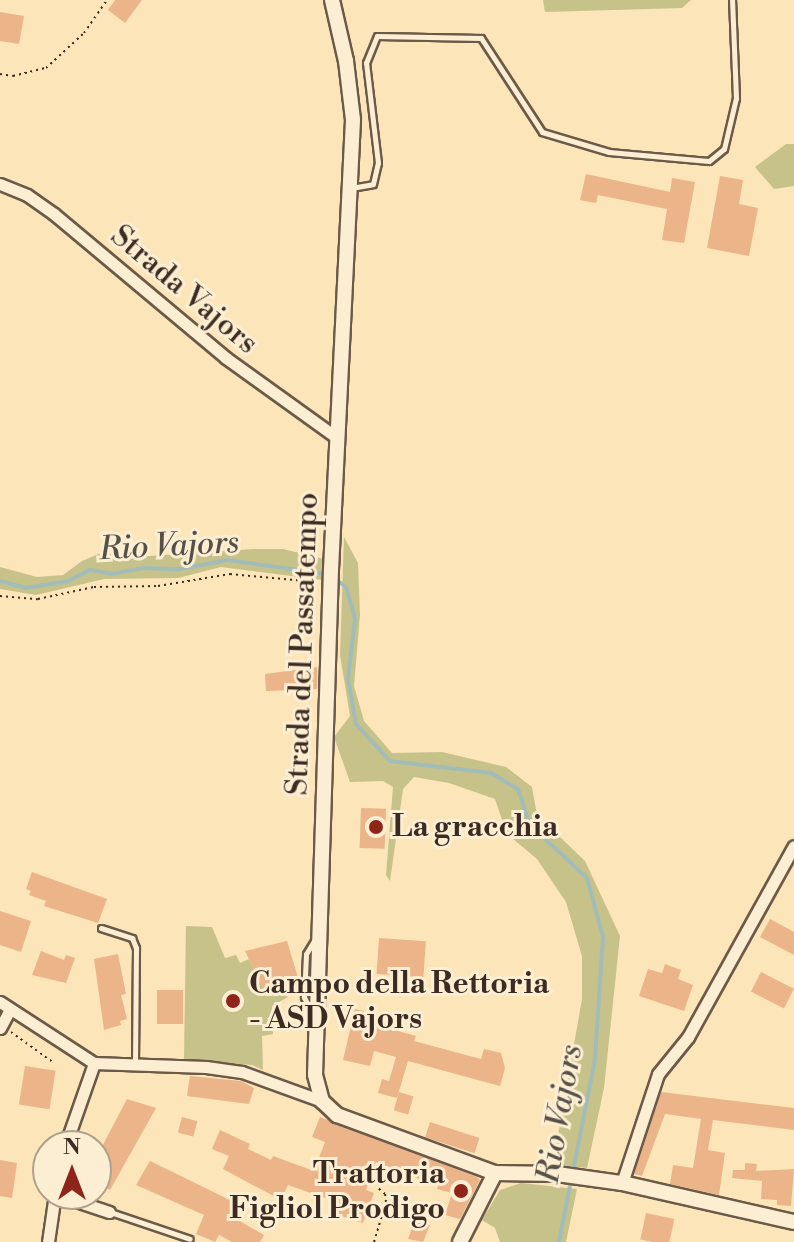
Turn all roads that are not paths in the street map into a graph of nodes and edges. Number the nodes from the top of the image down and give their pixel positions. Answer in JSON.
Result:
{"nodes":[{"id":1,"x":332,"y":0,"type":"edge"},
{"id":2,"x":732,"y":0,"type":"edge"},
{"id":3,"x":0,"y":184,"type":"edge"},
{"id":4,"x":350,"y":189,"type":"junction"},
{"id":5,"x":336,"y":437,"type":"junction"},
{"id":6,"x":794,"y":846,"type":"edge"},
{"id":7,"x":101,"y":928,"type":"dead end"},
{"id":8,"x":5,"y":1006,"type":"edge"},
{"id":9,"x":1,"y":1026,"type":"edge"},
{"id":10,"x":94,"y":1063,"type":"junction"},
{"id":11,"x":135,"y":1065,"type":"junction"},
{"id":12,"x":322,"y":1101,"type":"junction"},
{"id":13,"x":69,"y":1130,"type":"edge"},
{"id":14,"x":495,"y":1173,"type":"junction"},
{"id":15,"x":622,"y":1183,"type":"junction"},
{"id":16,"x":53,"y":1210,"type":"edge"},
{"id":17,"x":103,"y":1210,"type":"edge"},
{"id":18,"x":109,"y":1212,"type":"joint"},
{"id":19,"x":794,"y":1222,"type":"edge"},
{"id":20,"x":190,"y":1239,"type":"dead end"},
{"id":21,"x":48,"y":1242,"type":"edge"},
{"id":22,"x":460,"y":1242,"type":"edge"}],
"edges":[{"from":1,"to":4,"type":"street","name":"Strada del Passatempo"},
{"from":2,"to":4,"type":"lane"},
{"from":3,"to":5,"type":"street","name":"Strada Vajors"},
{"from":4,"to":5,"type":"street","name":"Strada del Passatempo"},
{"from":5,"to":12,"type":"street","name":"Strada del Passatempo"},
{"from":6,"to":15,"type":"street"},
{"from":7,"to":11,"type":"lane"},
{"from":8,"to":9,"type":"street"},
{"from":8,"to":10,"type":"street"},
{"from":10,"to":11,"type":"street"},
{"from":10,"to":13,"type":"street"},
{"from":11,"to":12,"type":"street"},
{"from":12,"to":14,"type":"street"},
{"from":14,"to":15,"type":"street"},
{"from":14,"to":22,"type":"street"},
{"from":15,"to":19,"type":"street"},
{"from":16,"to":21,"type":"street"},
{"from":17,"to":18,"type":"street"},
{"from":18,"to":20,"type":"lane"}]}
